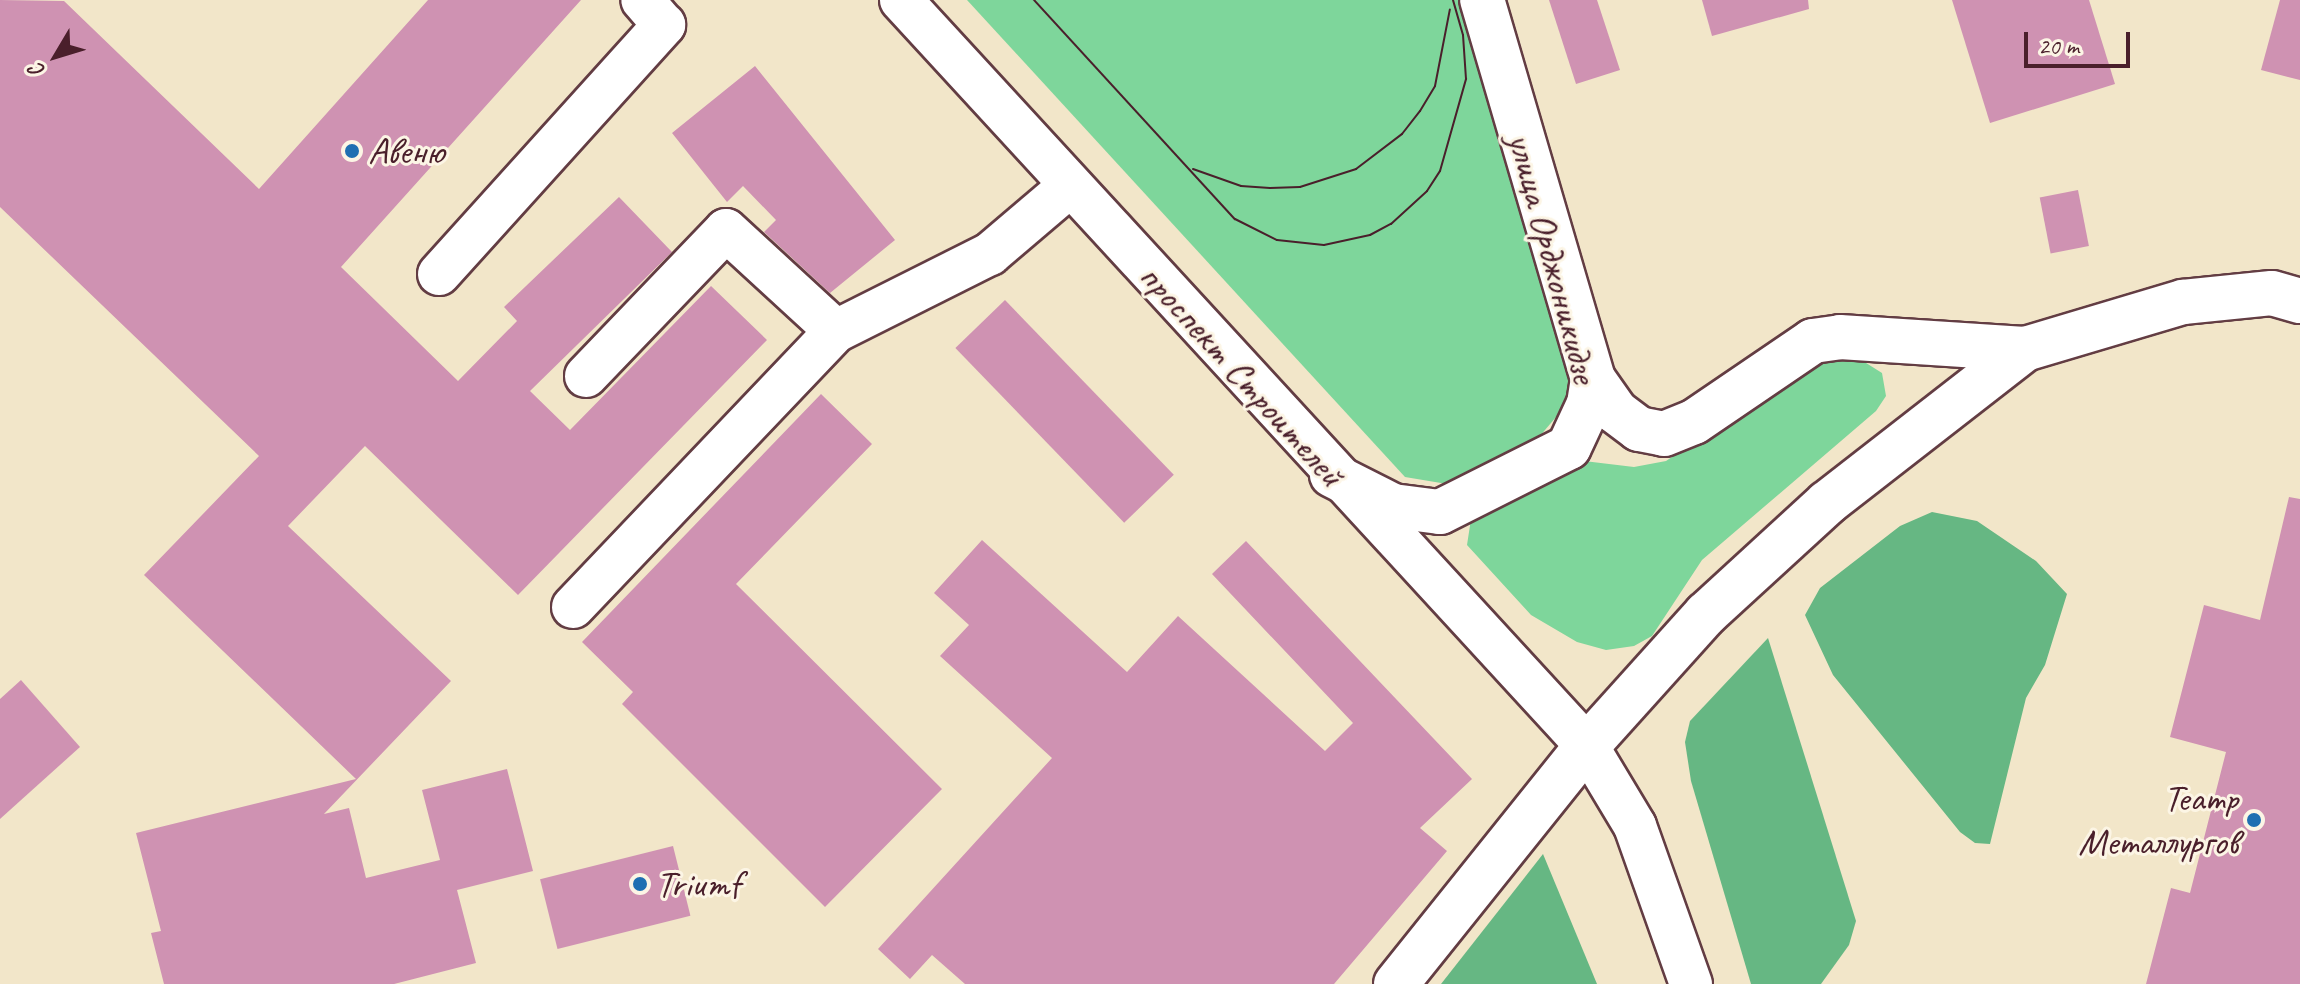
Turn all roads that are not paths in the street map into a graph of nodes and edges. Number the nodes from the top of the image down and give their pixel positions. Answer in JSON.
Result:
{"nodes":[{"id":1,"x":642,"y":0,"type":"edge"},
{"id":2,"x":901,"y":0,"type":"edge"},
{"id":3,"x":1482,"y":0,"type":"edge"},
{"id":4,"x":1070,"y":186,"type":"junction"},
{"id":5,"x":439,"y":274,"type":"dead end"},
{"id":6,"x":2300,"y":301,"type":"edge"},
{"id":7,"x":836,"y":331,"type":"junction"},
{"id":8,"x":2025,"y":349,"type":"junction"},
{"id":9,"x":586,"y":376,"type":"dead end"},
{"id":10,"x":1593,"y":379,"type":"junction"},
{"id":11,"x":1332,"y":475,"type":"junction"},
{"id":12,"x":573,"y":607,"type":"dead end"},
{"id":13,"x":1587,"y":746,"type":"junction"},
{"id":14,"x":1396,"y":984,"type":"edge"},
{"id":15,"x":1691,"y":984,"type":"edge"}],
"edges":[{"from":1,"to":5,"type":"street"},
{"from":2,"to":4,"type":"street","name":"проспект Строителей"},
{"from":3,"to":10,"type":"main road","name":"улица Орджоникидзе"},
{"from":4,"to":7,"type":"street"},
{"from":4,"to":11,"type":"street","name":"проспект Строителей"},
{"from":6,"to":8,"type":"main road"},
{"from":7,"to":9,"type":"street"},
{"from":7,"to":12,"type":"street"},
{"from":8,"to":10,"type":"main road"},
{"from":8,"to":13,"type":"main road"},
{"from":10,"to":11,"type":"main road","name":"улица Орджоникидзе"},
{"from":11,"to":13,"type":"street","name":"проспект Строителей"},
{"from":13,"to":14,"type":"main road"},
{"from":13,"to":15,"type":"street","name":"проспект Строителей"}]}
